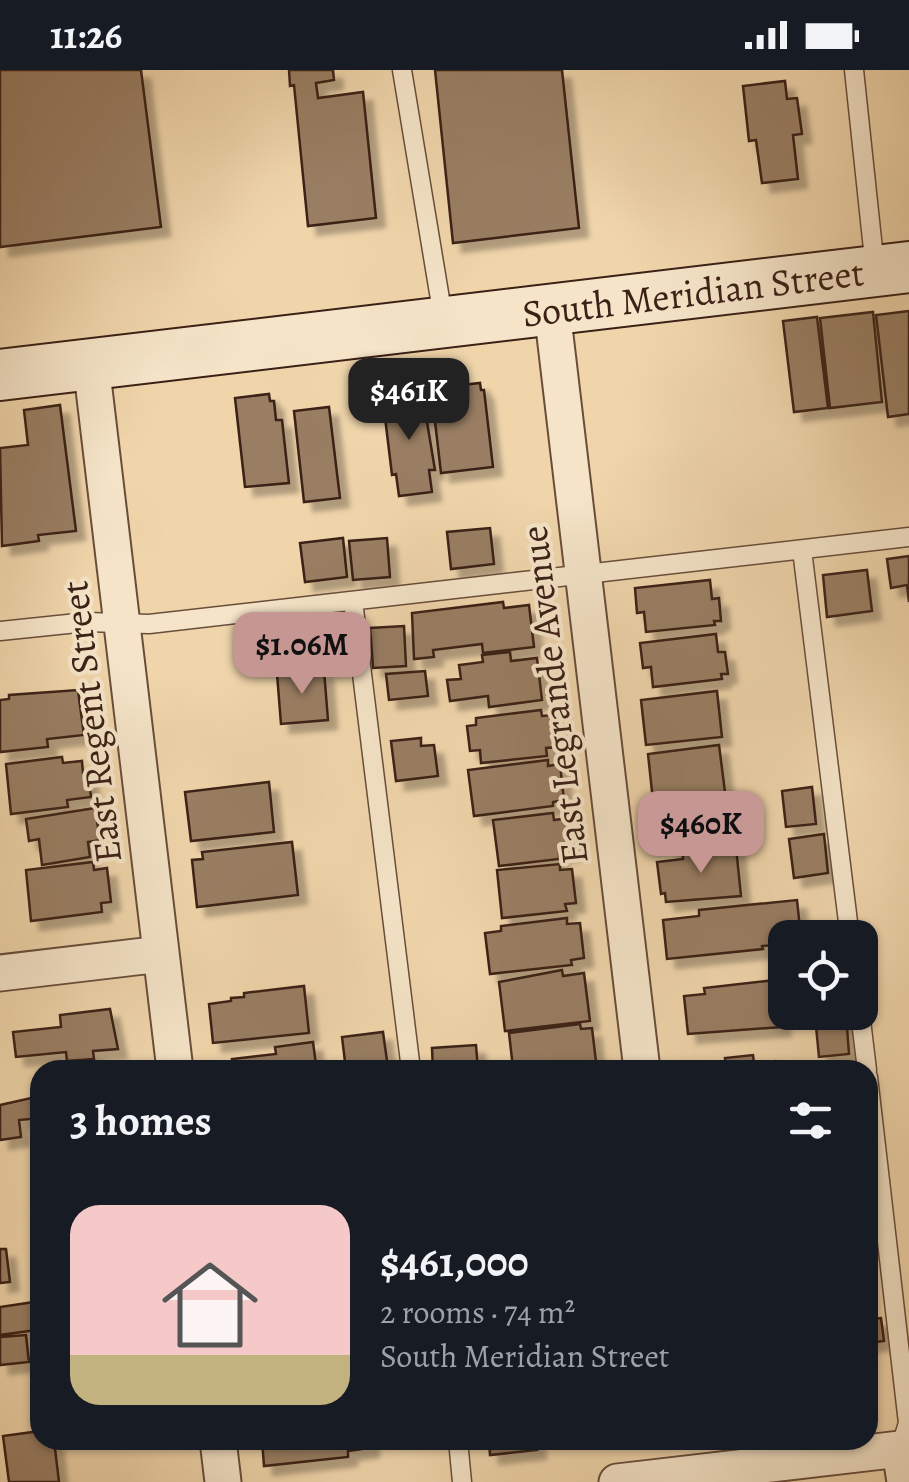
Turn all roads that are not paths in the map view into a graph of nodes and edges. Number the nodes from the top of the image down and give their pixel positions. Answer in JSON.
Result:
{"nodes":[{"id":1,"x":402,"y":70,"type":"edge"},
{"id":2,"x":854,"y":70,"type":"edge"},
{"id":3,"x":892,"y":269,"type":"edge"},
{"id":4,"x":552,"y":310,"type":"junction"},
{"id":5,"x":444,"y":322,"type":"junction"},
{"id":6,"x":92,"y":364,"type":"junction"},
{"id":7,"x":0,"y":375,"type":"edge"},
{"id":8,"x":909,"y":537,"type":"edge"},
{"id":9,"x":802,"y":550,"type":"junction"},
{"id":10,"x":583,"y":576,"type":"junction"},
{"id":11,"x":353,"y":601,"type":"junction"},
{"id":12,"x":122,"y":621,"type":"junction"},
{"id":13,"x":0,"y":631,"type":"edge"},
{"id":14,"x":848,"y":920,"type":"edge"},
{"id":15,"x":161,"y":954,"type":"junction"},
{"id":16,"x":0,"y":973,"type":"edge"},
{"id":17,"x":862,"y":1030,"type":"edge"},
{"id":18,"x":174,"y":1060,"type":"edge"},
{"id":19,"x":410,"y":1060,"type":"edge"},
{"id":20,"x":641,"y":1060,"type":"edge"},
{"id":21,"x":865,"y":1060,"type":"edge"},
{"id":22,"x":878,"y":1164,"type":"edge"},
{"id":23,"x":219,"y":1450,"type":"edge"},
{"id":24,"x":459,"y":1450,"type":"edge"},
{"id":25,"x":688,"y":1457,"type":"edge"},
{"id":26,"x":902,"y":1466,"type":"edge"},
{"id":27,"x":223,"y":1482,"type":"edge"},
{"id":28,"x":462,"y":1482,"type":"edge"},
{"id":29,"x":617,"y":1482,"type":"edge"}],
"edges":[{"from":1,"to":5,"type":"lane"},
{"from":2,"to":3,"type":"lane"},
{"from":3,"to":4,"type":"main road","name":"South Meridian Street"},
{"from":4,"to":5,"type":"main road","name":"South Meridian Street"},
{"from":4,"to":10,"type":"street","name":"East Legrande Avenue"},
{"from":5,"to":6,"type":"main road","name":"South Meridian Street"},
{"from":6,"to":7,"type":"main road","name":"South Meridian Street"},
{"from":6,"to":12,"type":"street","name":"East Regent Street"},
{"from":8,"to":9,"type":"lane"},
{"from":9,"to":10,"type":"lane"},
{"from":9,"to":14,"type":"lane"},
{"from":10,"to":11,"type":"lane"},
{"from":10,"to":20,"type":"street","name":"East Legrande Avenue"},
{"from":11,"to":12,"type":"lane"},
{"from":11,"to":19,"type":"lane"},
{"from":12,"to":13,"type":"lane"},
{"from":12,"to":15,"type":"street","name":"East Regent Street"},
{"from":15,"to":16,"type":"street"},
{"from":15,"to":18,"type":"street","name":"East Regent Street"},
{"from":17,"to":21,"type":"lane"},
{"from":22,"to":26,"type":"lane"},
{"from":23,"to":27,"type":"street"},
{"from":24,"to":28,"type":"lane"},
{"from":25,"to":26,"type":"street"},
{"from":25,"to":29,"type":"street"}]}
